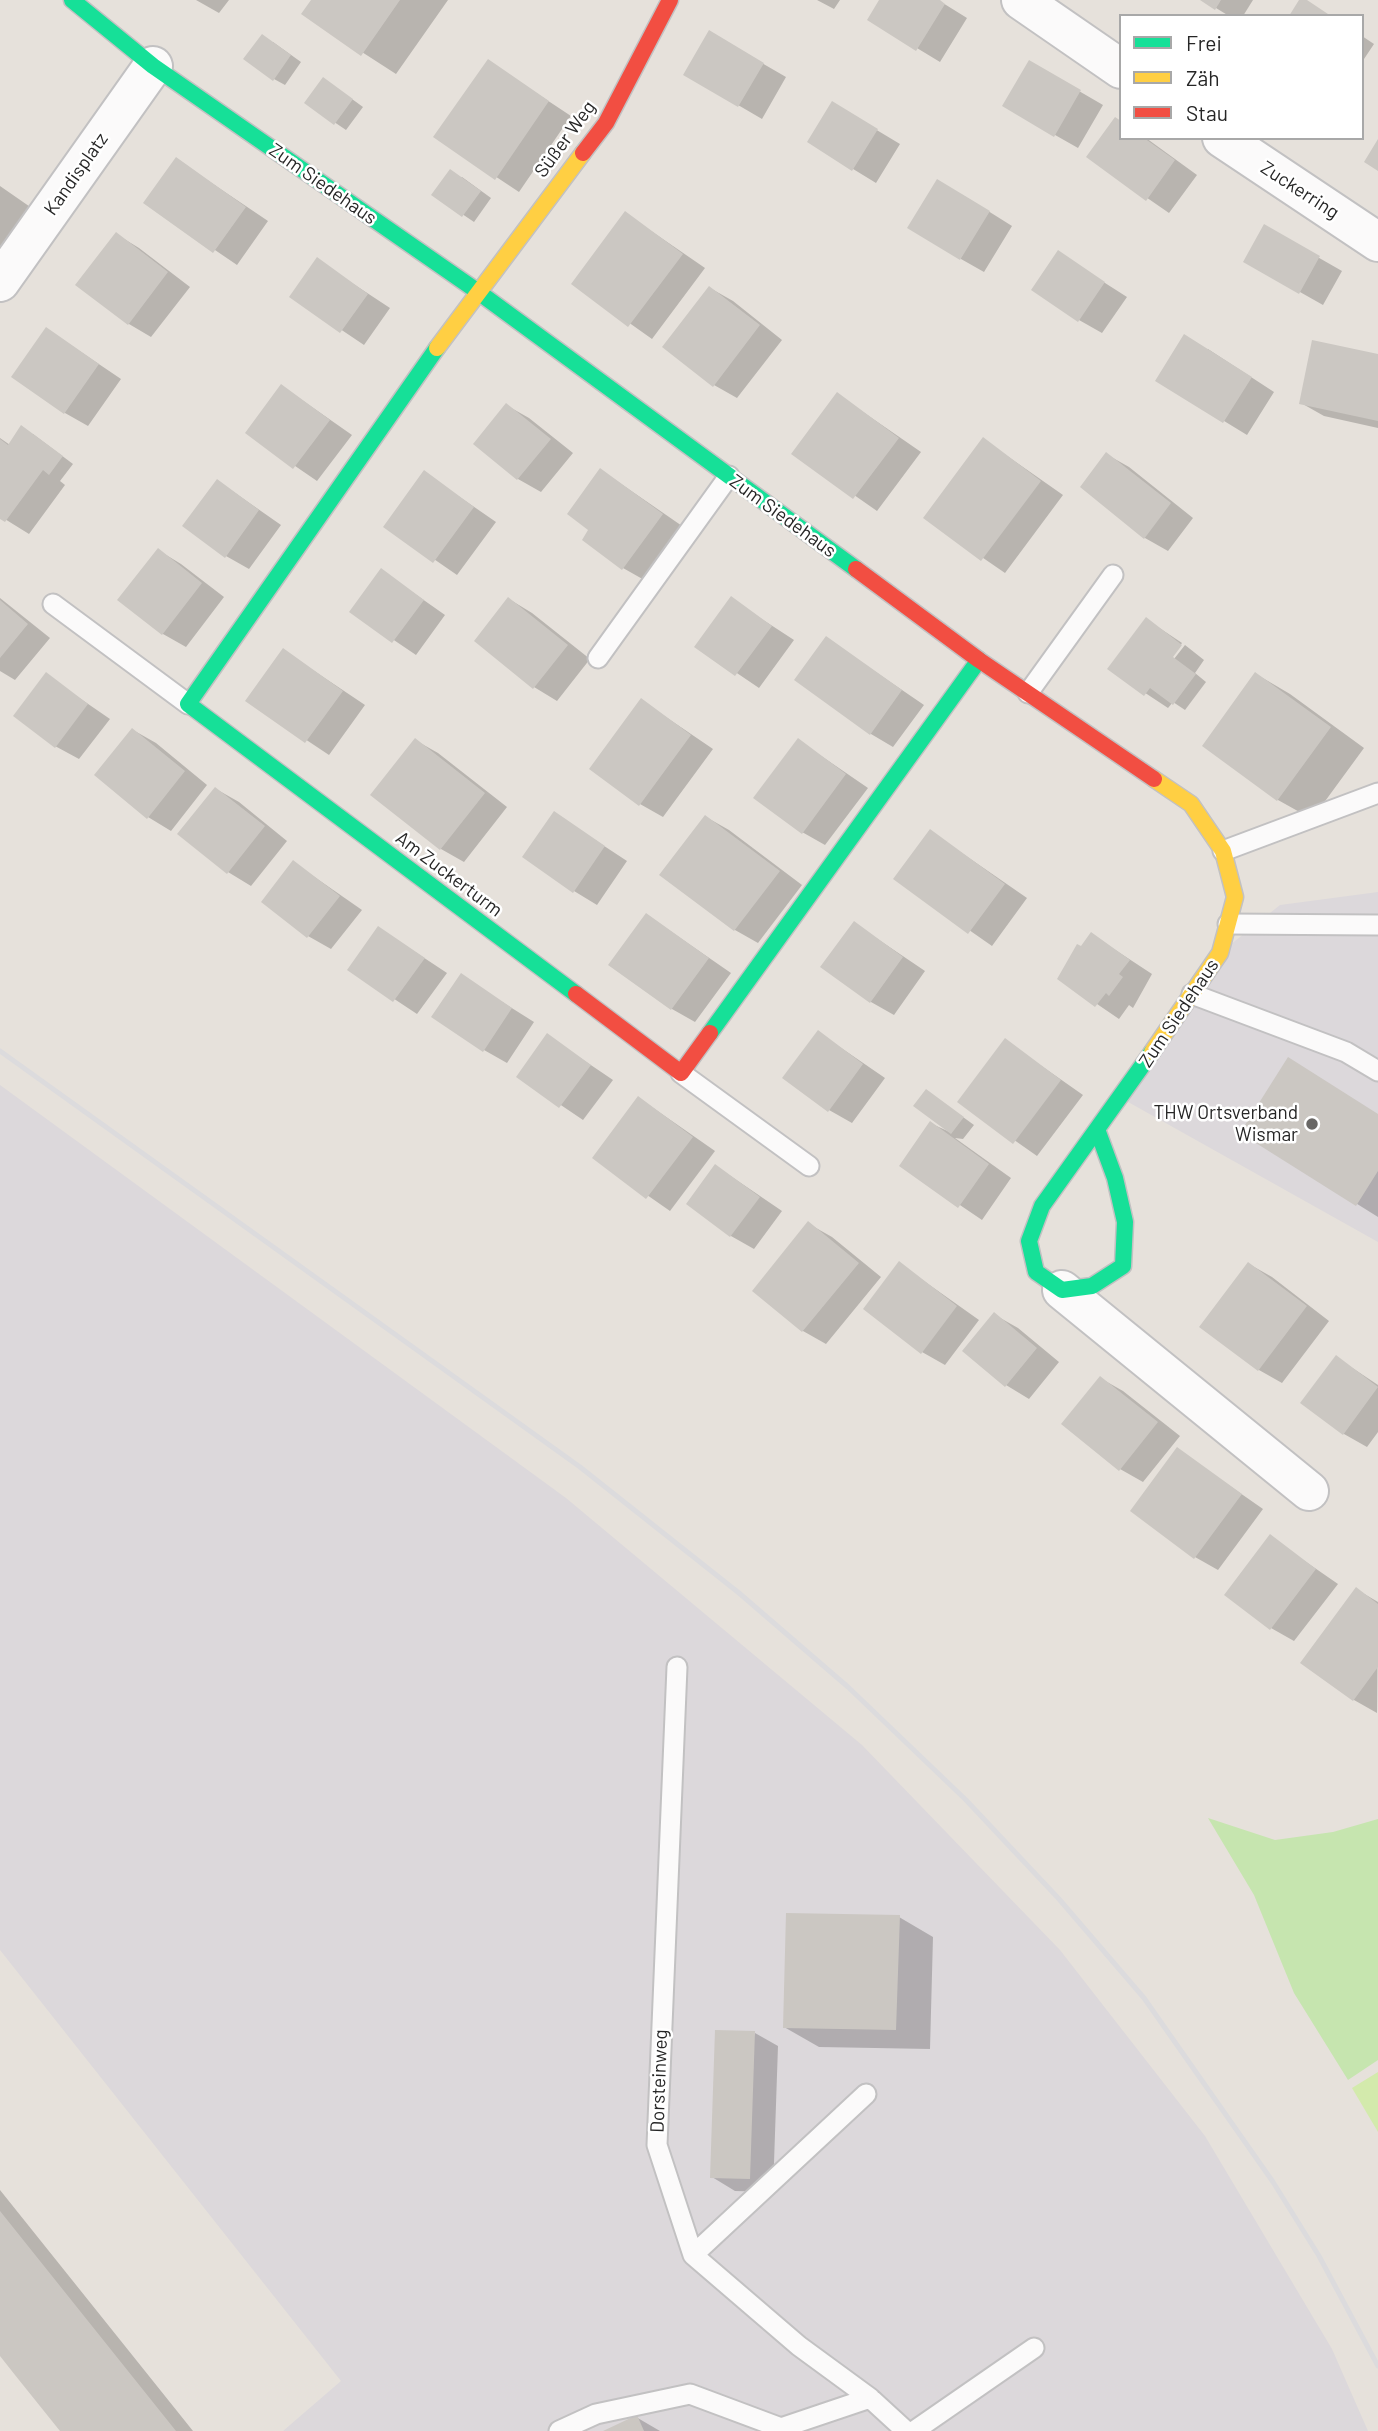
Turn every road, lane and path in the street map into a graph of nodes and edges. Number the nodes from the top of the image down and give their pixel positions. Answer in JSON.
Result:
{"nodes":[{"id":1,"x":72,"y":0,"type":"edge"},
{"id":2,"x":670,"y":0,"type":"edge"},
{"id":3,"x":1021,"y":0,"type":"edge"},
{"id":4,"x":153,"y":66,"type":"junction"},
{"id":5,"x":1119,"y":68,"type":"edge"},
{"id":6,"x":1225,"y":140,"type":"edge"},
{"id":7,"x":1378,"y":242,"type":"edge"},
{"id":8,"x":0,"y":282,"type":"edge"},
{"id":9,"x":477,"y":291,"type":"junction"},
{"id":10,"x":729,"y":476,"type":"junction"},
{"id":11,"x":1113,"y":575,"type":"dead end"},
{"id":12,"x":53,"y":604,"type":"dead end"},
{"id":13,"x":598,"y":658,"type":"dead end"},
{"id":14,"x":979,"y":660,"type":"junction"},
{"id":15,"x":1027,"y":693,"type":"junction"},
{"id":16,"x":188,"y":704,"type":"junction"},
{"id":17,"x":1378,"y":793,"type":"edge"},
{"id":18,"x":1223,"y":851,"type":"junction"},
{"id":19,"x":1228,"y":923,"type":"junction"},
{"id":20,"x":1378,"y":925,"type":"edge"},
{"id":21,"x":1192,"y":994,"type":"junction"},
{"id":22,"x":1378,"y":1071,"type":"edge"},
{"id":23,"x":681,"y":1073,"type":"junction"},
{"id":24,"x":1098,"y":1132,"type":"junction"},
{"id":25,"x":809,"y":1166,"type":"dead end"},
{"id":26,"x":1062,"y":1290,"type":"junction"},
{"id":27,"x":1309,"y":1491,"type":"dead end"},
{"id":28,"x":677,"y":1667,"type":"dead end"},
{"id":29,"x":866,"y":2094,"type":"dead end"},
{"id":30,"x":693,"y":2255,"type":"junction"},
{"id":31,"x":1034,"y":2348,"type":"dead end"},
{"id":32,"x":870,"y":2398,"type":"junction"},
{"id":33,"x":559,"y":2431,"type":"edge"},
{"id":34,"x":906,"y":2431,"type":"edge"},
{"id":35,"x":914,"y":2431,"type":"edge"}],
"edges":[{"from":1,"to":4,"type":"street","name":"Zum Siedehaus"},
{"from":2,"to":9,"type":"street","name":"Süßer Weg"},
{"from":3,"to":5,"type":"street"},
{"from":4,"to":8,"type":"street","name":"Kandisplatz"},
{"from":4,"to":9,"type":"street","name":"Zum Siedehaus"},
{"from":6,"to":7,"type":"street","name":"Zuckerring"},
{"from":9,"to":10,"type":"street","name":"Zum Siedehaus"},
{"from":9,"to":16,"type":"street"},
{"from":10,"to":13,"type":"lane"},
{"from":10,"to":14,"type":"street","name":"Zum Siedehaus"},
{"from":11,"to":15,"type":"lane"},
{"from":12,"to":16,"type":"lane"},
{"from":14,"to":15,"type":"street","name":"Zum Siedehaus"},
{"from":14,"to":23,"type":"street"},
{"from":15,"to":18,"type":"street","name":"Zum Siedehaus"},
{"from":16,"to":23,"type":"street","name":"Am Zuckerturm"},
{"from":17,"to":18,"type":"lane"},
{"from":18,"to":19,"type":"street","name":"Zum Siedehaus"},
{"from":19,"to":20,"type":"lane"},
{"from":19,"to":21,"type":"street","name":"Zum Siedehaus"},
{"from":21,"to":22,"type":"lane"},
{"from":21,"to":24,"type":"street","name":"Zum Siedehaus"},
{"from":23,"to":25,"type":"lane"},
{"from":24,"to":26,"type":"street","name":"Zum Siedehaus"},
{"from":24,"to":26,"type":"street"},
{"from":26,"to":27,"type":"street","name":"Zum Siedehaus"},
{"from":28,"to":30,"type":"lane","name":"Dorsteinweg"},
{"from":29,"to":30,"type":"lane"},
{"from":30,"to":32,"type":"lane"},
{"from":31,"to":35,"type":"lane"},
{"from":32,"to":33,"type":"lane"},
{"from":32,"to":34,"type":"lane"}]}
